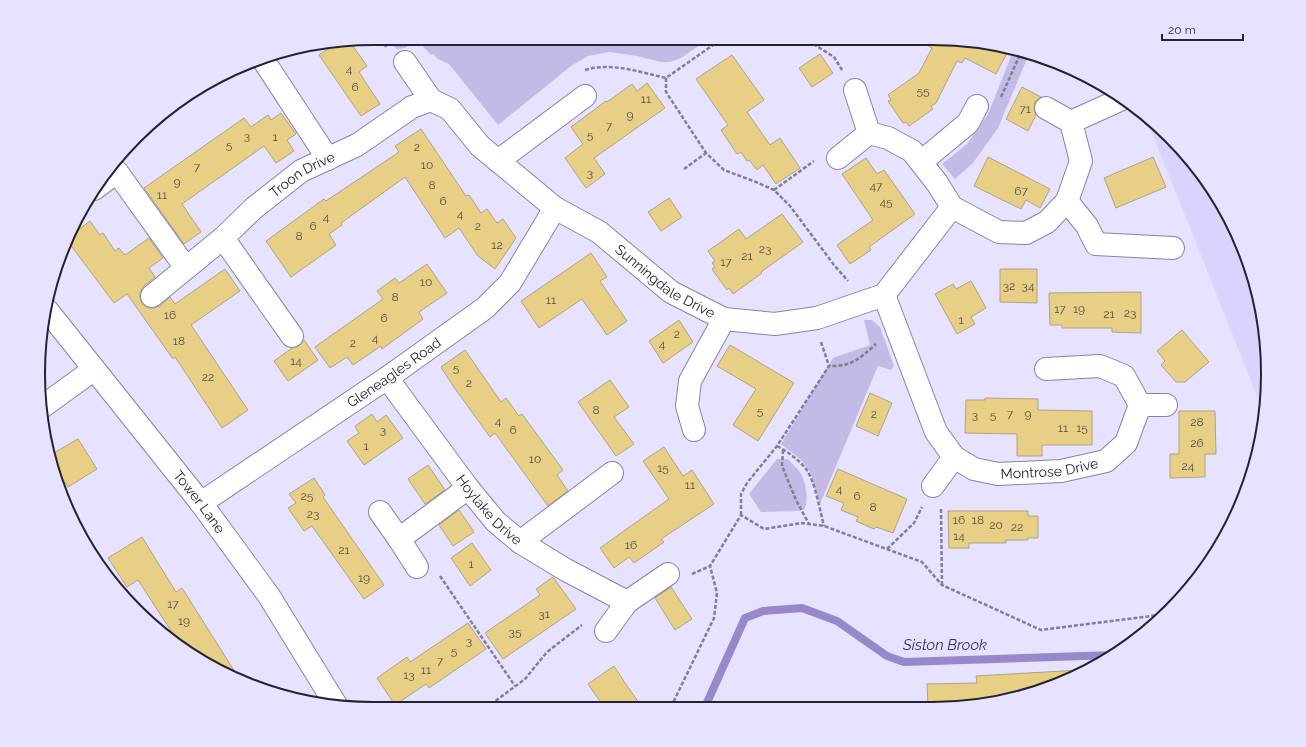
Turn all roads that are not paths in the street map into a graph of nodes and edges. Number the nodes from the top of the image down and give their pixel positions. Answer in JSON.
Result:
{"nodes":[{"id":1,"x":405,"y":62,"type":"dead end"},
{"id":2,"x":265,"y":63,"type":"edge"},
{"id":3,"x":854,"y":90,"type":"road end"},
{"id":4,"x":585,"y":96,"type":"dead end"},
{"id":5,"x":431,"y":100,"type":"junction"},
{"id":6,"x":1117,"y":101,"type":"edge"},
{"id":7,"x":978,"y":106,"type":"dead end"},
{"id":8,"x":1046,"y":108,"type":"dead end"},
{"id":9,"x":1070,"y":122,"type":"junction"},
{"id":10,"x":869,"y":133,"type":"junction"},
{"id":11,"x":838,"y":158,"type":"dead end"},
{"id":12,"x":328,"y":159,"type":"junction"},
{"id":13,"x":498,"y":161,"type":"junction"},
{"id":14,"x":921,"y":162,"type":"junction"},
{"id":15,"x":111,"y":176,"type":"edge"},
{"id":16,"x":1067,"y":201,"type":"junction"},
{"id":17,"x":952,"y":207,"type":"junction"},
{"id":18,"x":555,"y":208,"type":"junction"},
{"id":19,"x":223,"y":238,"type":"junction"},
{"id":20,"x":1173,"y":248,"type":"dead end"},
{"id":21,"x":186,"y":268,"type":"junction"},
{"id":22,"x":152,"y":296,"type":"dead end"},
{"id":23,"x":875,"y":298,"type":"junction"},
{"id":24,"x":50,"y":314,"type":"edge"},
{"id":25,"x":724,"y":319,"type":"junction"},
{"id":26,"x":292,"y":336,"type":"dead end"},
{"id":27,"x":1046,"y":369,"type":"dead end"},
{"id":28,"x":94,"y":370,"type":"junction"},
{"id":29,"x":387,"y":378,"type":"junction"},
{"id":30,"x":47,"y":404,"type":"edge"},
{"id":31,"x":1166,"y":405,"type":"dead end"},
{"id":32,"x":1140,"y":406,"type":"junction"},
{"id":33,"x":694,"y":430,"type":"dead end"},
{"id":34,"x":954,"y":457,"type":"junction"},
{"id":35,"x":612,"y":473,"type":"dead end"},
{"id":36,"x":937,"y":480,"type":"road end"},
{"id":37,"x":468,"y":488,"type":"junction"},
{"id":38,"x":201,"y":503,"type":"junction"},
{"id":39,"x":380,"y":512,"type":"dead end"},
{"id":40,"x":399,"y":539,"type":"junction"},
{"id":41,"x":520,"y":542,"type":"junction"},
{"id":42,"x":426,"y":569,"type":"road end"},
{"id":43,"x":668,"y":574,"type":"dead end"},
{"id":44,"x":622,"y":600,"type":"junction"},
{"id":45,"x":606,"y":632,"type":"dead end"},
{"id":46,"x":332,"y":699,"type":"edge"}],
"edges":[{"from":1,"to":5,"type":"street"},
{"from":2,"to":12,"type":"street"},
{"from":3,"to":10,"type":"street"},
{"from":4,"to":13,"type":"street"},
{"from":5,"to":12,"type":"street","name":"Troon Drive"},
{"from":5,"to":13,"type":"street","name":"Sunningdale Drive"},
{"from":6,"to":9,"type":"street"},
{"from":7,"to":14,"type":"street"},
{"from":8,"to":9,"type":"street"},
{"from":9,"to":16,"type":"street"},
{"from":10,"to":11,"type":"street"},
{"from":10,"to":14,"type":"street"},
{"from":12,"to":19,"type":"street","name":"Troon Drive"},
{"from":13,"to":18,"type":"street","name":"Sunningdale Drive"},
{"from":14,"to":17,"type":"street"},
{"from":15,"to":21,"type":"street"},
{"from":16,"to":17,"type":"street"},
{"from":16,"to":20,"type":"street"},
{"from":17,"to":23,"type":"street"},
{"from":18,"to":25,"type":"street","name":"Sunningdale Drive"},
{"from":18,"to":29,"type":"street","name":"Gleneagles Road"},
{"from":19,"to":21,"type":"street","name":"Troon Drive"},
{"from":19,"to":26,"type":"street"},
{"from":21,"to":22,"type":"street","name":"Troon Drive"},
{"from":23,"to":25,"type":"street","name":"Sunningdale Drive"},
{"from":23,"to":34,"type":"street","name":"Montrose Drive"},
{"from":24,"to":28,"type":"street","name":"Tower Lane"},
{"from":25,"to":33,"type":"street"},
{"from":27,"to":32,"type":"street"},
{"from":28,"to":30,"type":"street"},
{"from":28,"to":38,"type":"street","name":"Tower Lane"},
{"from":29,"to":37,"type":"street","name":"Hoylake Drive"},
{"from":29,"to":38,"type":"street","name":"Gleneagles Road"},
{"from":31,"to":32,"type":"street"},
{"from":32,"to":34,"type":"street","name":"Montrose Drive"},
{"from":34,"to":36,"type":"street"},
{"from":35,"to":41,"type":"street"},
{"from":37,"to":40,"type":"street"},
{"from":37,"to":41,"type":"street","name":"Hoylake Drive"},
{"from":38,"to":46,"type":"street","name":"Tower Lane"},
{"from":39,"to":40,"type":"street"},
{"from":40,"to":42,"type":"street"},
{"from":41,"to":44,"type":"street","name":"Hoylake Drive"},
{"from":43,"to":44,"type":"street"},
{"from":44,"to":45,"type":"street"}]}
